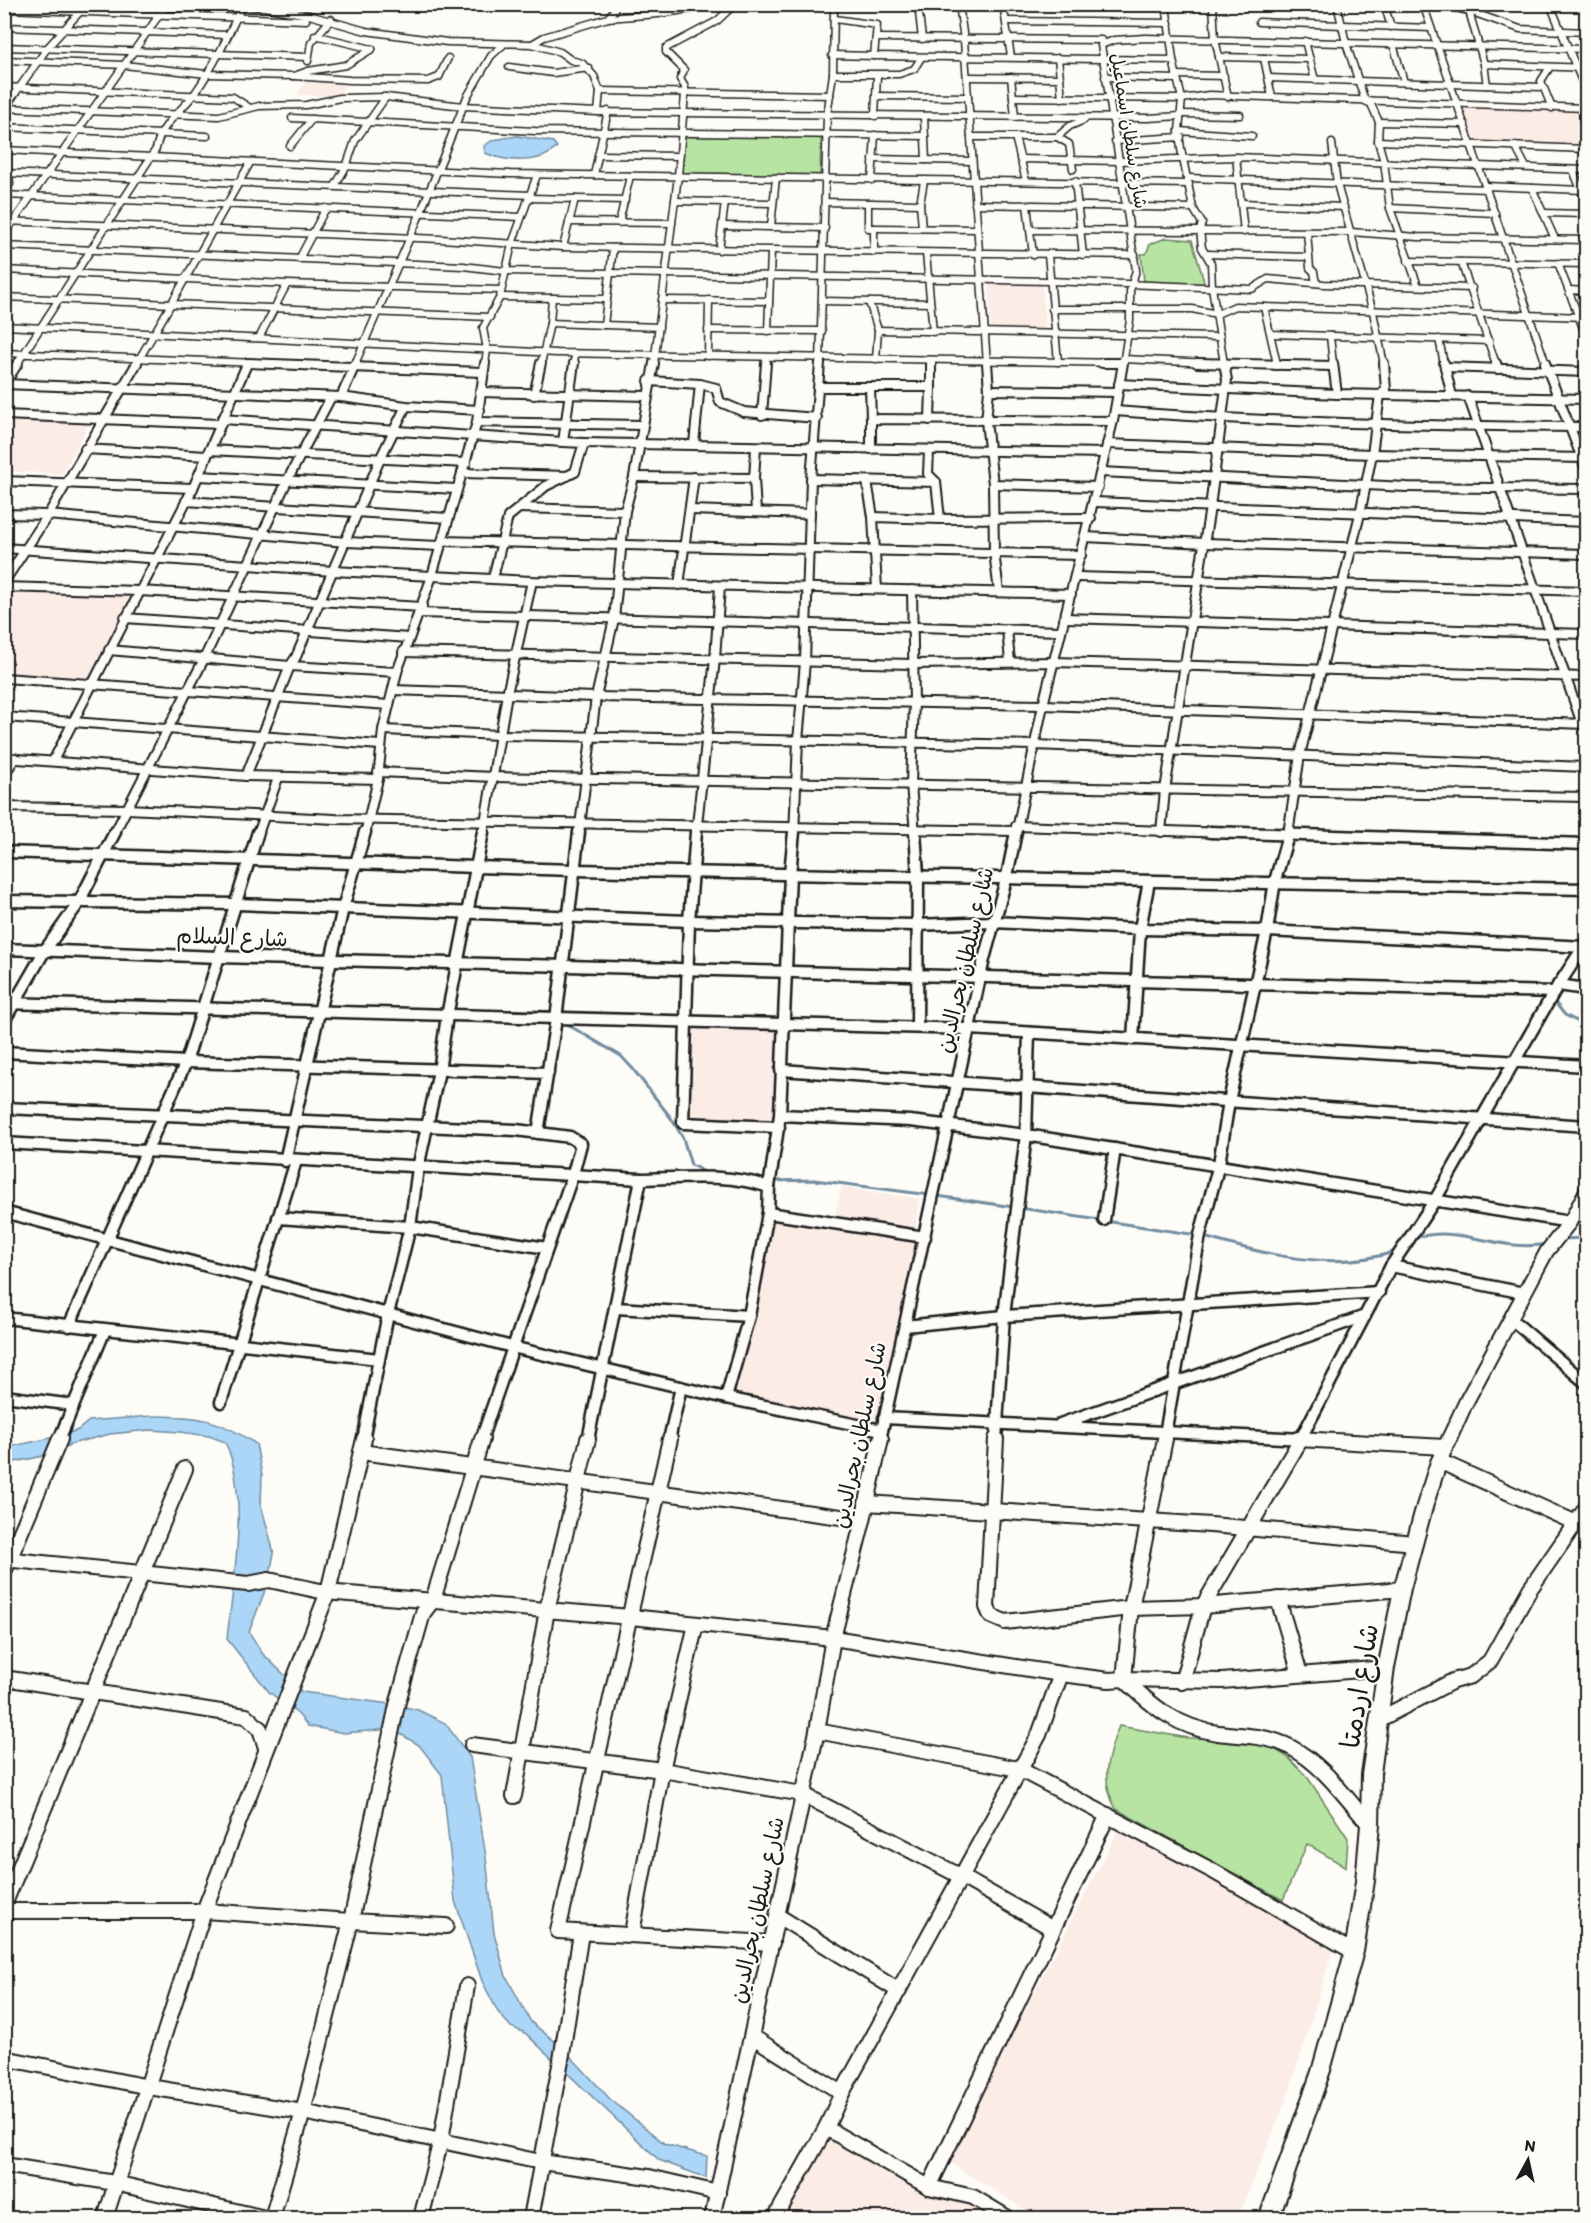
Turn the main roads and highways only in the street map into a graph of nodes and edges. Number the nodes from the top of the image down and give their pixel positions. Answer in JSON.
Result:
{"nodes":[{"id":1,"x":1587,"y":1191,"type":"edge"},
{"id":2,"x":1269,"y":2218,"type":"edge"}],
"edges":[{"from":1,"to":2,"type":"main road","name":"شارع اردمتا"}]}
